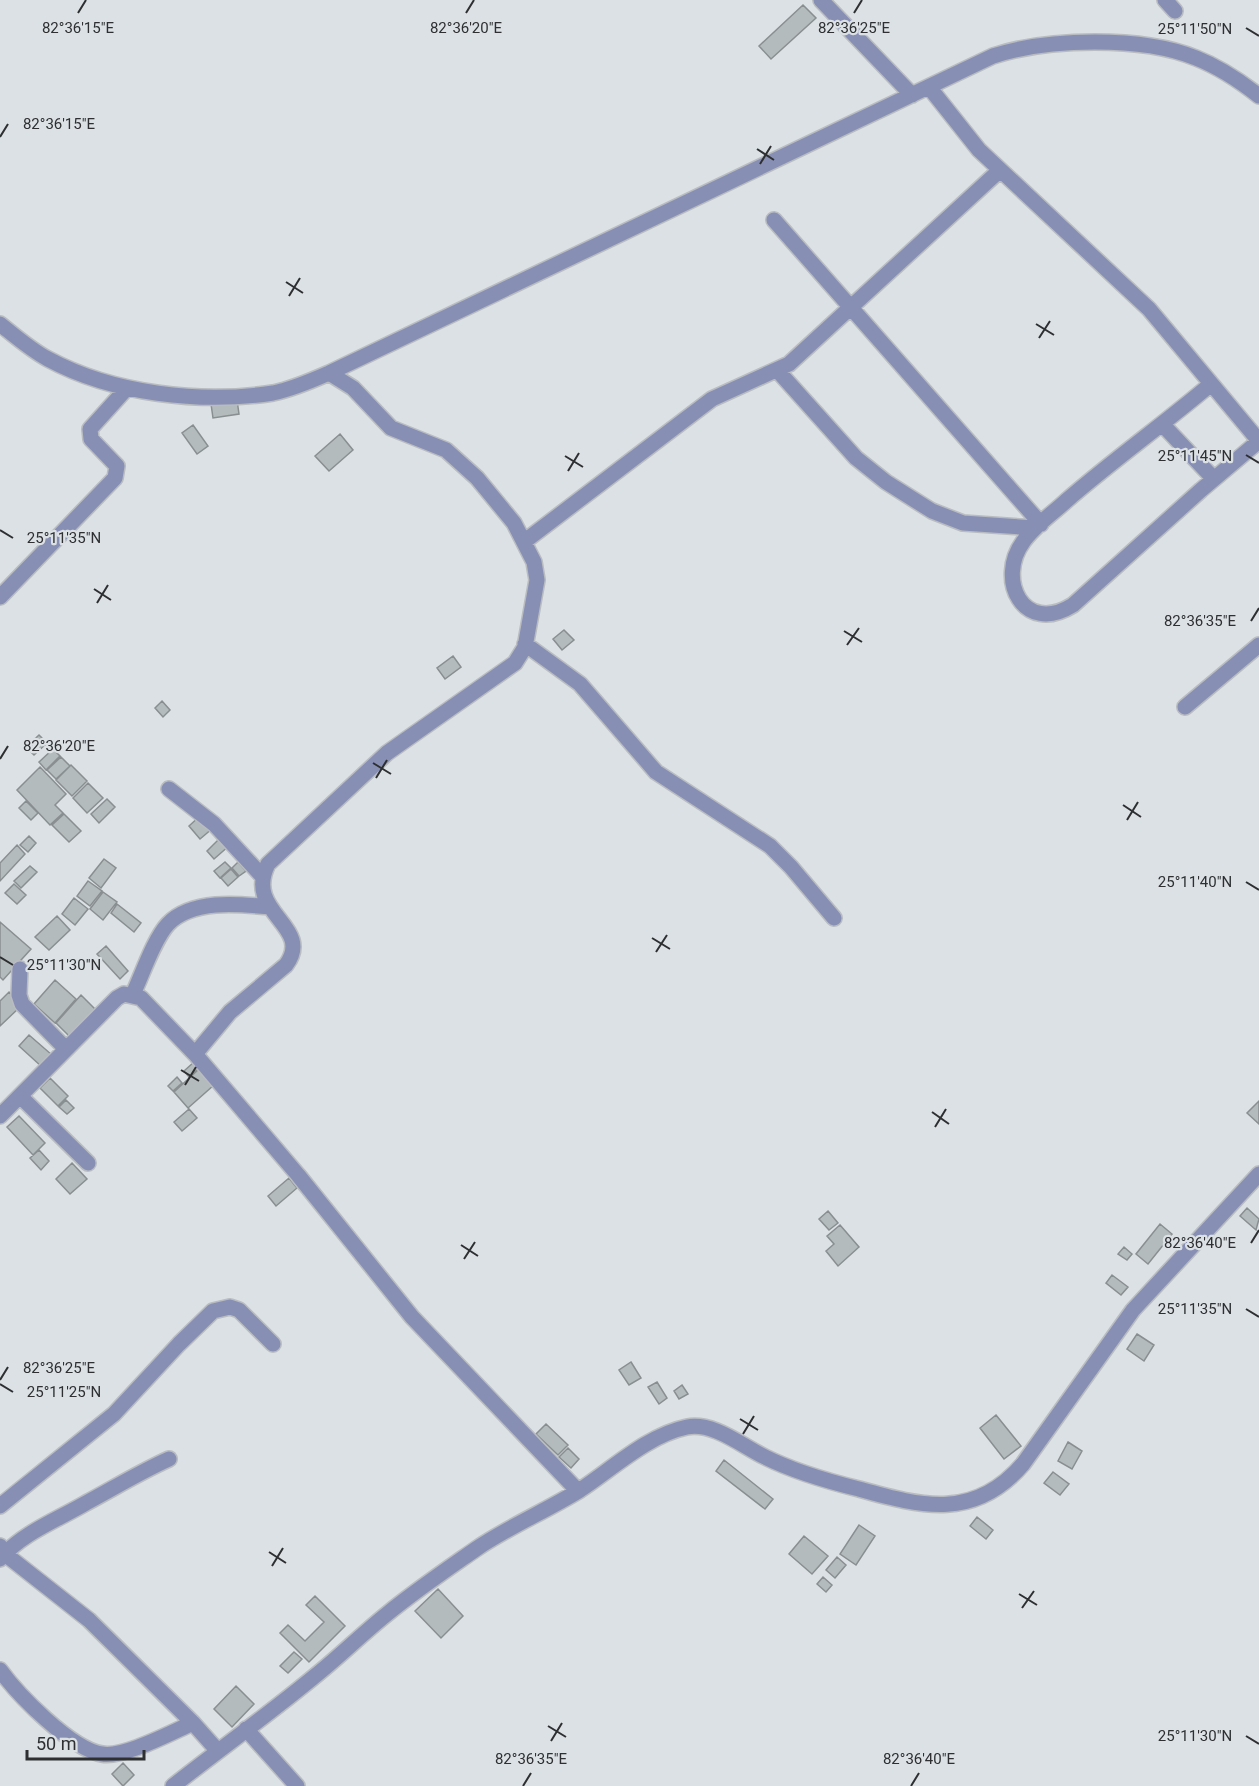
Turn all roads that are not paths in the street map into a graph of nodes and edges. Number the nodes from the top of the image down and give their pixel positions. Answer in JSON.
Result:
{"nodes":[{"id":1,"x":822,"y":0,"type":"edge"},
{"id":2,"x":928,"y":87,"type":"junction"},
{"id":3,"x":912,"y":95,"type":"junction"},
{"id":4,"x":1259,"y":96,"type":"edge"},
{"id":5,"x":999,"y":171,"type":"junction"},
{"id":6,"x":774,"y":220,"type":"dead end"},
{"id":7,"x":849,"y":309,"type":"junction"},
{"id":8,"x":0,"y":324,"type":"edge"},
{"id":9,"x":778,"y":371,"type":"junction"},
{"id":10,"x":329,"y":373,"type":"junction"},
{"id":11,"x":1211,"y":384,"type":"junction"},
{"id":12,"x":127,"y":388,"type":"junction"},
{"id":13,"x":1162,"y":424,"type":"junction"},
{"id":14,"x":1259,"y":441,"type":"edge"},
{"id":15,"x":1214,"y":478,"type":"junction"},
{"id":16,"x":1038,"y":526,"type":"junction"},
{"id":17,"x":525,"y":541,"type":"junction"},
{"id":18,"x":0,"y":597,"type":"edge"},
{"id":19,"x":525,"y":644,"type":"junction"},
{"id":20,"x":1259,"y":645,"type":"edge"},
{"id":21,"x":1185,"y":707,"type":"dead end"},
{"id":22,"x":170,"y":789,"type":"dead end"},
{"id":23,"x":262,"y":876,"type":"junction"},
{"id":24,"x":270,"y":907,"type":"junction"},
{"id":25,"x":834,"y":918,"type":"dead end"},
{"id":26,"x":20,"y":969,"type":"dead end"},
{"id":27,"x":133,"y":994,"type":"junction"},
{"id":28,"x":66,"y":1049,"type":"junction"},
{"id":29,"x":195,"y":1054,"type":"junction"},
{"id":30,"x":20,"y":1096,"type":"junction"},
{"id":31,"x":0,"y":1116,"type":"edge"},
{"id":32,"x":88,"y":1163,"type":"dead end"},
{"id":33,"x":1259,"y":1174,"type":"edge"},
{"id":34,"x":273,"y":1344,"type":"dead end"},
{"id":35,"x":169,"y":1459,"type":"dead end"},
{"id":36,"x":578,"y":1491,"type":"junction"},
{"id":37,"x":0,"y":1506,"type":"edge"},
{"id":38,"x":2,"y":1553,"type":"edge"},
{"id":39,"x":0,"y":1670,"type":"edge"},
{"id":40,"x":193,"y":1723,"type":"junction"},
{"id":41,"x":246,"y":1729,"type":"junction"},
{"id":42,"x":217,"y":1750,"type":"junction"},
{"id":43,"x":173,"y":1786,"type":"edge"},
{"id":44,"x":297,"y":1786,"type":"edge"}],
"edges":[{"from":1,"to":3,"type":"street"},
{"from":2,"to":3,"type":"street"},
{"from":2,"to":4,"type":"street"},
{"from":2,"to":5,"type":"street"},
{"from":3,"to":10,"type":"street"},
{"from":5,"to":7,"type":"street"},
{"from":5,"to":11,"type":"street"},
{"from":6,"to":7,"type":"street"},
{"from":7,"to":9,"type":"street"},
{"from":7,"to":16,"type":"street"},
{"from":8,"to":12,"type":"street"},
{"from":9,"to":16,"type":"street"},
{"from":9,"to":17,"type":"street"},
{"from":10,"to":12,"type":"street"},
{"from":10,"to":17,"type":"street"},
{"from":11,"to":13,"type":"street"},
{"from":11,"to":14,"type":"street"},
{"from":12,"to":18,"type":"street"},
{"from":13,"to":15,"type":"street"},
{"from":13,"to":16,"type":"street"},
{"from":14,"to":15,"type":"street"},
{"from":15,"to":16,"type":"street"},
{"from":17,"to":19,"type":"street"},
{"from":19,"to":23,"type":"street"},
{"from":19,"to":25,"type":"street"},
{"from":20,"to":21,"type":"street"},
{"from":22,"to":23,"type":"street"},
{"from":23,"to":24,"type":"street"},
{"from":24,"to":27,"type":"street"},
{"from":24,"to":29,"type":"street"},
{"from":26,"to":28,"type":"street"},
{"from":27,"to":28,"type":"street"},
{"from":27,"to":29,"type":"street"},
{"from":28,"to":30,"type":"street"},
{"from":29,"to":36,"type":"street"},
{"from":30,"to":31,"type":"street"},
{"from":30,"to":32,"type":"street"},
{"from":33,"to":36,"type":"street"},
{"from":34,"to":37,"type":"street"},
{"from":35,"to":38,"type":"street"},
{"from":36,"to":41,"type":"street"},
{"from":38,"to":40,"type":"street"},
{"from":39,"to":40,"type":"street"},
{"from":40,"to":42,"type":"street"},
{"from":41,"to":42,"type":"street"},
{"from":41,"to":44,"type":"street"},
{"from":42,"to":43,"type":"street"}]}
